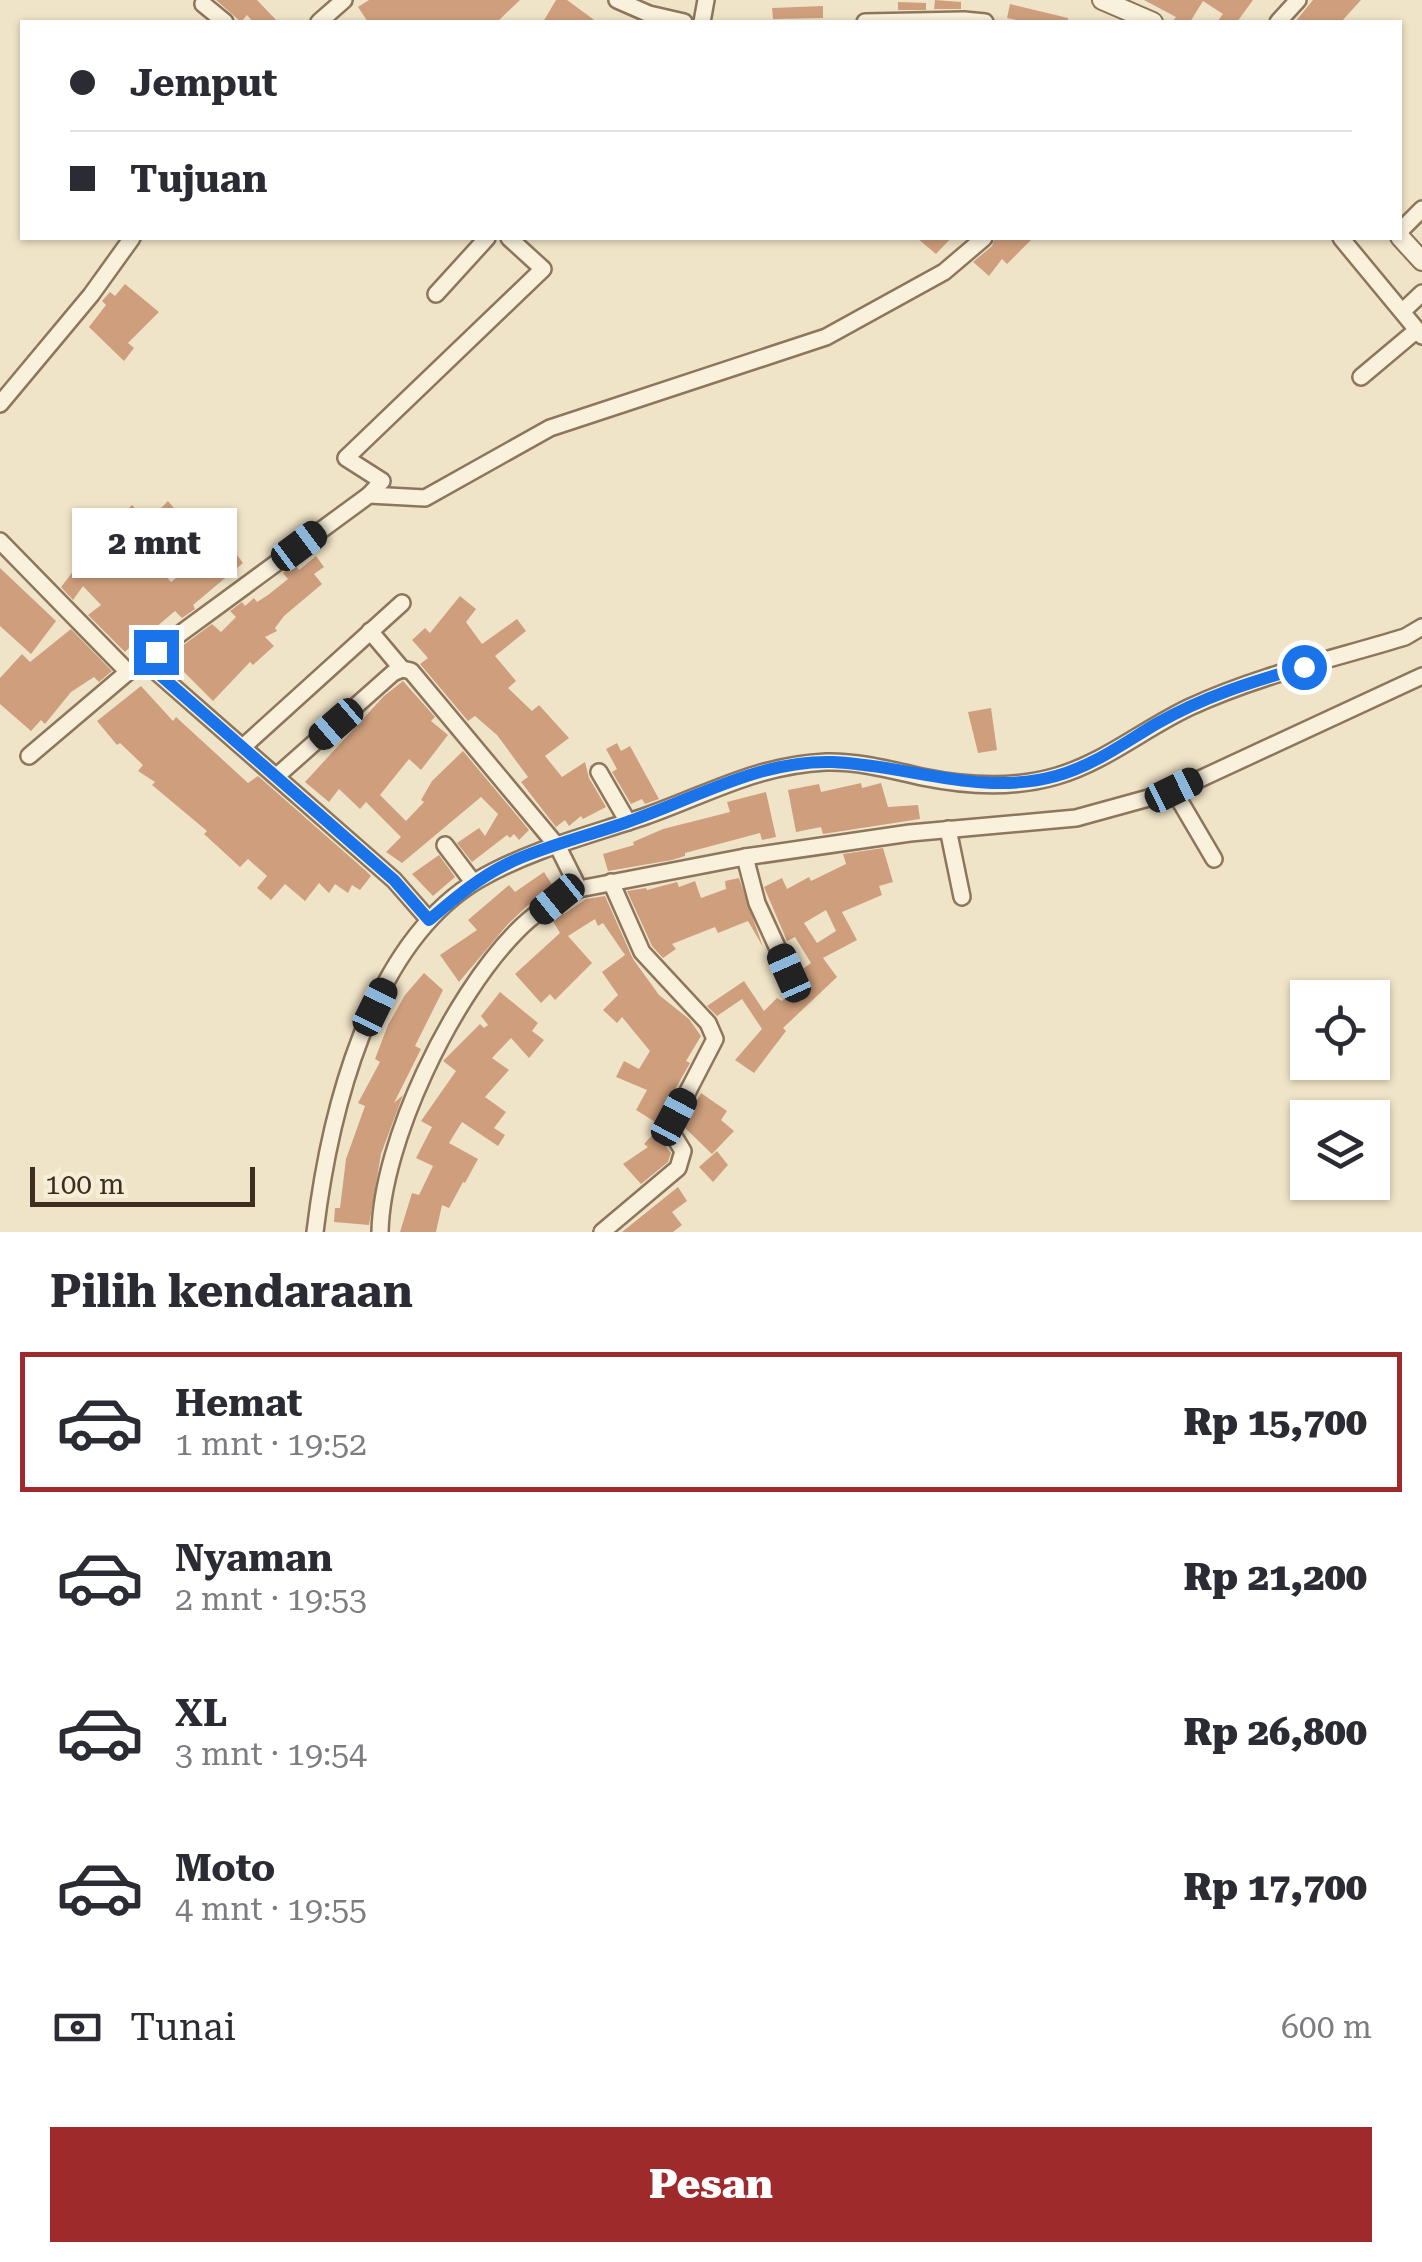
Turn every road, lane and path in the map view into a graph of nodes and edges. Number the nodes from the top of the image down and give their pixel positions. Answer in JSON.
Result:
{"nodes":[{"id":1,"x":344,"y":0,"type":"edge"},
{"id":2,"x":617,"y":0,"type":"edge"},
{"id":3,"x":1102,"y":0,"type":"edge"},
{"id":4,"x":1298,"y":0,"type":"edge"},
{"id":5,"x":203,"y":4,"type":"dead end"},
{"id":6,"x":222,"y":20,"type":"edge"},
{"id":7,"x":320,"y":20,"type":"edge"},
{"id":8,"x":675,"y":20,"type":"edge"},
{"id":9,"x":1148,"y":20,"type":"edge"},
{"id":10,"x":1280,"y":20,"type":"edge"},
{"id":11,"x":1422,"y":210,"type":"edge"},
{"id":12,"x":1402,"y":232,"type":"edge"},
{"id":13,"x":1402,"y":236,"type":"edge"},
{"id":14,"x":131,"y":240,"type":"edge"},
{"id":15,"x":486,"y":240,"type":"edge"},
{"id":16,"x":511,"y":240,"type":"edge"},
{"id":17,"x":982,"y":240,"type":"edge"},
{"id":18,"x":1343,"y":240,"type":"edge"},
{"id":19,"x":1422,"y":261,"type":"edge"},
{"id":20,"x":436,"y":294,"type":"dead end"},
{"id":21,"x":1414,"y":301,"type":"edge"},
{"id":22,"x":1420,"y":333,"type":"edge"},
{"id":23,"x":1361,"y":378,"type":"dead end"},
{"id":24,"x":0,"y":404,"type":"edge"},
{"id":25,"x":369,"y":495,"type":"junction"},
{"id":26,"x":0,"y":542,"type":"edge"},
{"id":27,"x":402,"y":603,"type":"dead end"},
{"id":28,"x":1422,"y":628,"type":"edge"},
{"id":29,"x":370,"y":632,"type":"junction"},
{"id":30,"x":144,"y":661,"type":"junction"},
{"id":31,"x":402,"y":669,"type":"junction"},
{"id":32,"x":128,"y":672,"type":"junction"},
{"id":33,"x":1422,"y":676,"type":"edge"},
{"id":34,"x":244,"y":746,"type":"junction"},
{"id":35,"x":29,"y":756,"type":"dead end"},
{"id":36,"x":598,"y":772,"type":"dead end"},
{"id":37,"x":278,"y":775,"type":"junction"},
{"id":38,"x":1174,"y":790,"type":"junction"},
{"id":39,"x":628,"y":822,"type":"junction"},
{"id":40,"x":948,"y":829,"type":"junction"},
{"id":41,"x":445,"y":845,"type":"dead end"},
{"id":42,"x":745,"y":857,"type":"junction"},
{"id":43,"x":565,"y":859,"type":"junction"},
{"id":44,"x":1214,"y":860,"type":"dead end"},
{"id":45,"x":473,"y":882,"type":"junction"},
{"id":46,"x":611,"y":882,"type":"junction"},
{"id":47,"x":579,"y":888,"type":"junction"},
{"id":48,"x":962,"y":897,"type":"dead end"},
{"id":49,"x":429,"y":920,"type":"junction"},
{"id":50,"x":789,"y":973,"type":"dead end"},
{"id":51,"x":315,"y":1232,"type":"edge"},
{"id":52,"x":380,"y":1232,"type":"edge"},
{"id":53,"x":602,"y":1232,"type":"edge"}],
"edges":[{"from":1,"to":7,"type":"street"},
{"from":2,"to":8,"type":"street"},
{"from":3,"to":9,"type":"street"},
{"from":4,"to":10,"type":"street"},
{"from":5,"to":6,"type":"street"},
{"from":11,"to":12,"type":"street"},
{"from":13,"to":19,"type":"street"},
{"from":14,"to":24,"type":"street"},
{"from":15,"to":20,"type":"street"},
{"from":16,"to":25,"type":"street"},
{"from":17,"to":25,"type":"street"},
{"from":18,"to":21,"type":"street"},
{"from":21,"to":22,"type":"street"},
{"from":22,"to":23,"type":"street"},
{"from":25,"to":30,"type":"street"},
{"from":26,"to":32,"type":"street"},
{"from":27,"to":29,"type":"street"},
{"from":28,"to":39,"type":"street"},
{"from":29,"to":31,"type":"street"},
{"from":29,"to":34,"type":"street"},
{"from":30,"to":32,"type":"street"},
{"from":30,"to":34,"type":"street"},
{"from":31,"to":37,"type":"street"},
{"from":31,"to":43,"type":"street"},
{"from":32,"to":35,"type":"street"},
{"from":33,"to":38,"type":"street"},
{"from":34,"to":37,"type":"street"},
{"from":36,"to":39,"type":"street"},
{"from":37,"to":49,"type":"street"},
{"from":38,"to":40,"type":"street"},
{"from":38,"to":44,"type":"street"},
{"from":39,"to":43,"type":"street"},
{"from":40,"to":42,"type":"street"},
{"from":40,"to":48,"type":"street"},
{"from":41,"to":45,"type":"street"},
{"from":42,"to":46,"type":"street"},
{"from":42,"to":50,"type":"street"},
{"from":43,"to":45,"type":"street"},
{"from":43,"to":47,"type":"street"},
{"from":45,"to":49,"type":"street"},
{"from":46,"to":47,"type":"street"},
{"from":46,"to":53,"type":"street"},
{"from":47,"to":52,"type":"street"},
{"from":49,"to":51,"type":"street"}]}
